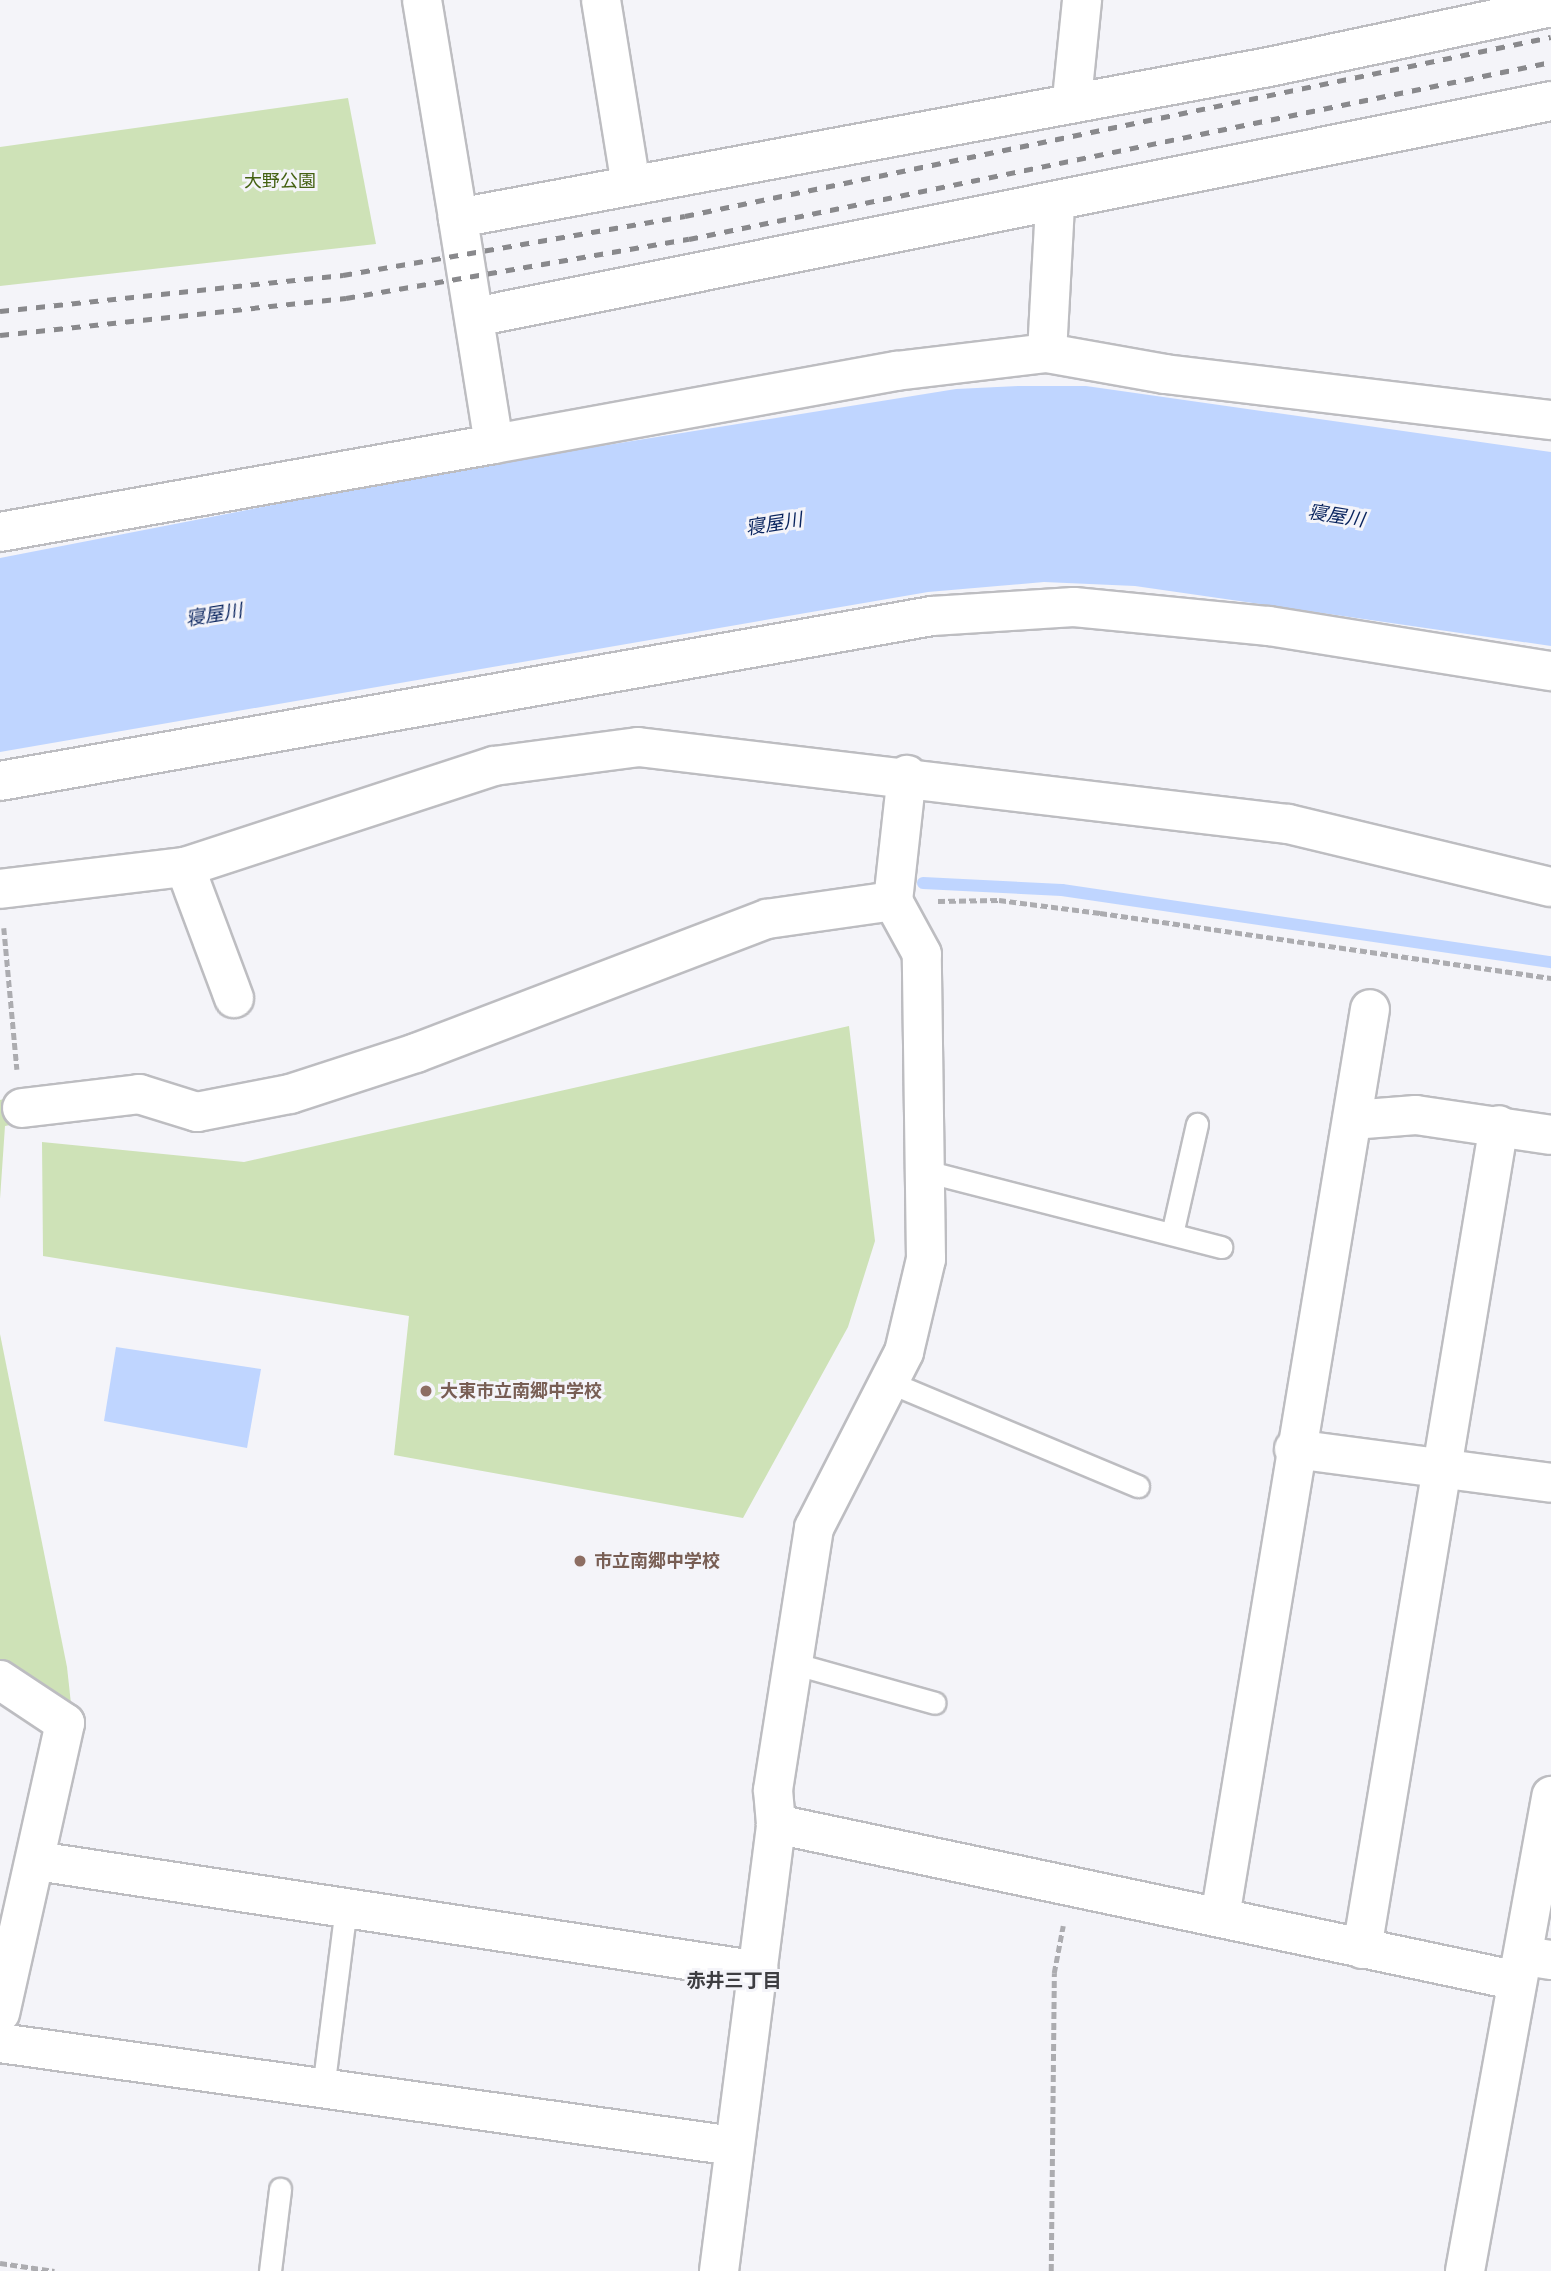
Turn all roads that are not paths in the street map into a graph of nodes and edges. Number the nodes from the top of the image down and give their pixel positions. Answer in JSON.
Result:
{"nodes":[{"id":1,"x":422,"y":0,"type":"edge"},
{"id":2,"x":601,"y":0,"type":"edge"},
{"id":3,"x":1082,"y":0,"type":"edge"},
{"id":4,"x":1551,"y":7,"type":"edge"},
{"id":5,"x":1072,"y":99,"type":"junction"},
{"id":6,"x":1551,"y":101,"type":"edge"},
{"id":7,"x":631,"y":185,"type":"junction"},
{"id":8,"x":1055,"y":204,"type":"junction"},
{"id":9,"x":458,"y":218,"type":"junction"},
{"id":10,"x":475,"y":317,"type":"junction"},
{"id":11,"x":1047,"y":353,"type":"junction"},
{"id":12,"x":1551,"y":420,"type":"edge"},
{"id":13,"x":494,"y":444,"type":"junction"},
{"id":14,"x":0,"y":532,"type":"edge"},
{"id":15,"x":1551,"y":671,"type":"edge"},
{"id":16,"x":908,"y":775,"type":"junction"},
{"id":17,"x":0,"y":781,"type":"edge"},
{"id":18,"x":186,"y":867,"type":"junction"},
{"id":19,"x":1551,"y":887,"type":"edge"},
{"id":20,"x":0,"y":889,"type":"edge"},
{"id":21,"x":894,"y":898,"type":"junction"},
{"id":22,"x":234,"y":998,"type":"dead end"},
{"id":23,"x":1370,"y":1009,"type":"dead end"},
{"id":24,"x":22,"y":1108,"type":"road end"},
{"id":25,"x":1352,"y":1120,"type":"junction"},
{"id":26,"x":1196,"y":1124,"type":"dead end"},
{"id":27,"x":1499,"y":1125,"type":"junction"},
{"id":28,"x":1551,"y":1135,"type":"edge"},
{"id":29,"x":925,"y":1171,"type":"junction"},
{"id":30,"x":1172,"y":1234,"type":"junction"},
{"id":31,"x":1221,"y":1247,"type":"dead end"},
{"id":32,"x":889,"y":1382,"type":"junction"},
{"id":33,"x":1294,"y":1449,"type":"junction"},
{"id":34,"x":1442,"y":1468,"type":"junction"},
{"id":35,"x":1551,"y":1483,"type":"edge"},
{"id":36,"x":1138,"y":1486,"type":"dead end"},
{"id":37,"x":792,"y":1663,"type":"junction"},
{"id":38,"x":0,"y":1680,"type":"edge"},
{"id":39,"x":935,"y":1703,"type":"dead end"},
{"id":40,"x":1551,"y":1796,"type":"edge"},
{"id":41,"x":776,"y":1824,"type":"junction"},
{"id":42,"x":37,"y":1861,"type":"junction"},
{"id":43,"x":346,"y":1908,"type":"junction"},
{"id":44,"x":1220,"y":1917,"type":"junction"},
{"id":45,"x":1362,"y":1949,"type":"junction"},
{"id":46,"x":1530,"y":1965,"type":"edge"},
{"id":47,"x":759,"y":1970,"type":"junction"},
{"id":48,"x":0,"y":2013,"type":"edge"},
{"id":49,"x":0,"y":2043,"type":"edge"},
{"id":50,"x":323,"y":2089,"type":"junction"},
{"id":51,"x":734,"y":2146,"type":"junction"},
{"id":52,"x":280,"y":2189,"type":"dead end"},
{"id":53,"x":270,"y":2271,"type":"edge"},
{"id":54,"x":719,"y":2271,"type":"edge"},
{"id":55,"x":1465,"y":2271,"type":"edge"}],
"edges":[{"from":1,"to":9,"type":"street"},
{"from":2,"to":7,"type":"street"},
{"from":3,"to":5,"type":"street"},
{"from":4,"to":5,"type":"street"},
{"from":5,"to":7,"type":"street"},
{"from":6,"to":8,"type":"street"},
{"from":7,"to":9,"type":"street"},
{"from":8,"to":10,"type":"street"},
{"from":8,"to":11,"type":"street"},
{"from":9,"to":10,"type":"street"},
{"from":10,"to":13,"type":"street"},
{"from":11,"to":12,"type":"street"},
{"from":11,"to":13,"type":"street"},
{"from":13,"to":14,"type":"street"},
{"from":15,"to":17,"type":"street"},
{"from":16,"to":18,"type":"street"},
{"from":16,"to":19,"type":"street"},
{"from":16,"to":21,"type":"street"},
{"from":18,"to":20,"type":"street"},
{"from":18,"to":22,"type":"street"},
{"from":21,"to":24,"type":"street"},
{"from":21,"to":29,"type":"street"},
{"from":23,"to":25,"type":"street"},
{"from":25,"to":27,"type":"street"},
{"from":25,"to":33,"type":"street"},
{"from":26,"to":30,"type":"lane"},
{"from":27,"to":28,"type":"street"},
{"from":27,"to":34,"type":"street"},
{"from":29,"to":30,"type":"lane"},
{"from":29,"to":32,"type":"street"},
{"from":30,"to":31,"type":"lane"},
{"from":32,"to":36,"type":"lane"},
{"from":32,"to":37,"type":"street"},
{"from":33,"to":34,"type":"street"},
{"from":33,"to":44,"type":"street"},
{"from":34,"to":35,"type":"street"},
{"from":34,"to":45,"type":"street"},
{"from":37,"to":39,"type":"lane"},
{"from":37,"to":41,"type":"street"},
{"from":38,"to":42,"type":"street"},
{"from":40,"to":46,"type":"street"},
{"from":41,"to":44,"type":"street"},
{"from":41,"to":47,"type":"street"},
{"from":42,"to":43,"type":"street"},
{"from":42,"to":48,"type":"street"},
{"from":43,"to":47,"type":"street"},
{"from":43,"to":50,"type":"lane"},
{"from":44,"to":45,"type":"street"},
{"from":45,"to":46,"type":"street"},
{"from":46,"to":55,"type":"street"},
{"from":47,"to":51,"type":"street"},
{"from":49,"to":50,"type":"street"},
{"from":50,"to":51,"type":"street"},
{"from":51,"to":54,"type":"street"},
{"from":52,"to":53,"type":"lane"}]}
